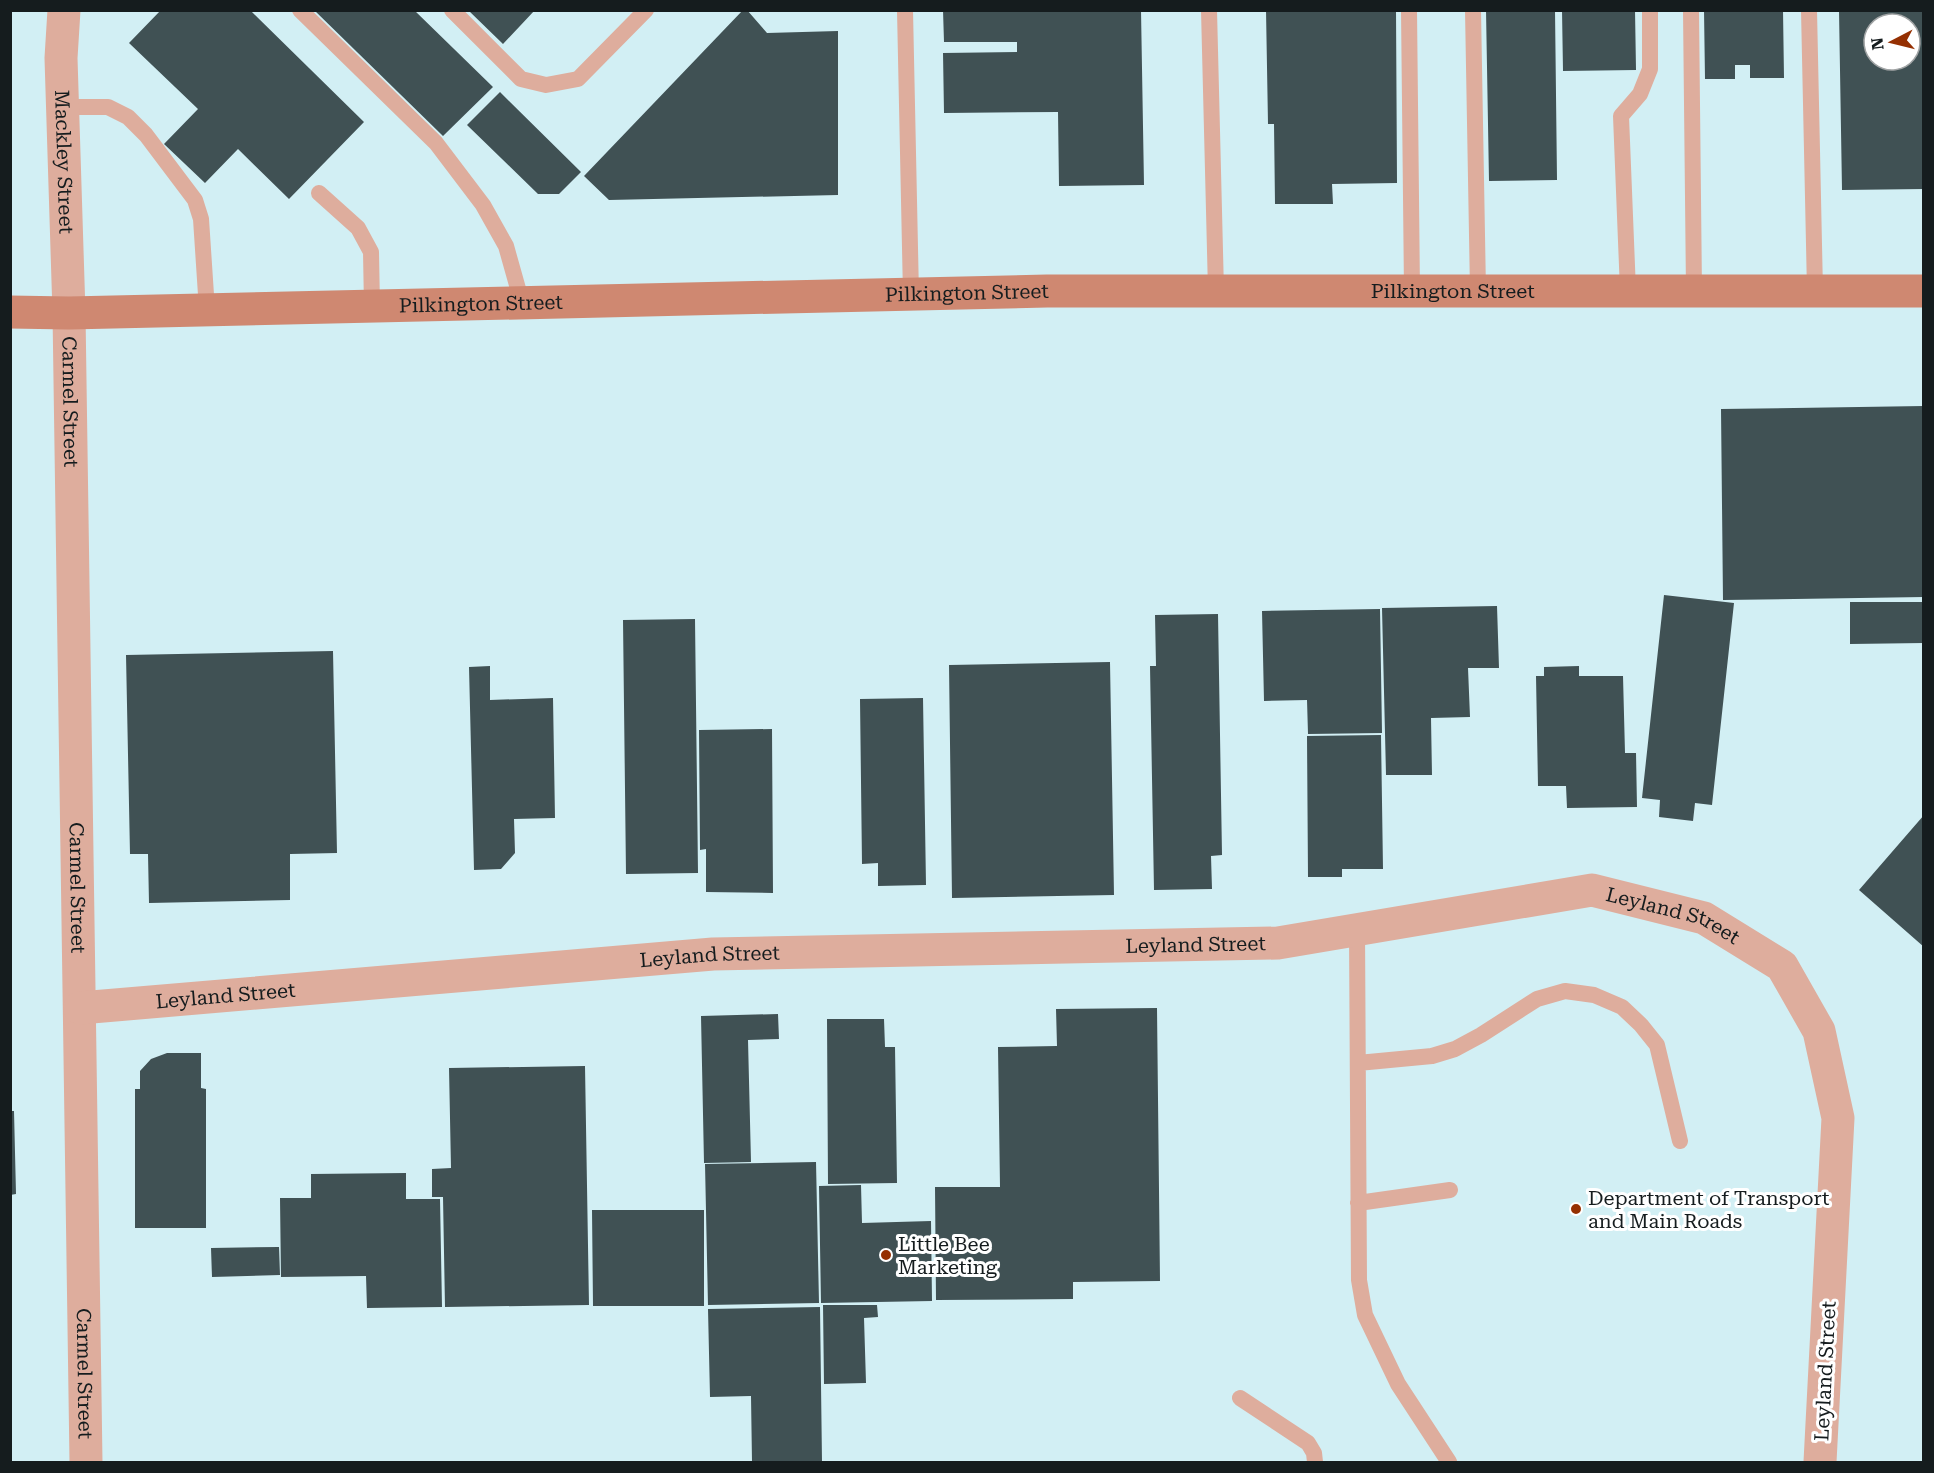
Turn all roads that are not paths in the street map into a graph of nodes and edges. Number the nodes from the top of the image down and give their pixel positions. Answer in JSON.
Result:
{"nodes":[{"id":1,"x":64,"y":10,"type":"edge"},
{"id":2,"x":300,"y":10,"type":"edge"},
{"id":3,"x":452,"y":10,"type":"edge"},
{"id":4,"x":646,"y":10,"type":"edge"},
{"id":5,"x":905,"y":10,"type":"edge"},
{"id":6,"x":1209,"y":10,"type":"edge"},
{"id":7,"x":1409,"y":10,"type":"edge"},
{"id":8,"x":1473,"y":10,"type":"edge"},
{"id":9,"x":1650,"y":10,"type":"edge"},
{"id":10,"x":1691,"y":10,"type":"edge"},
{"id":11,"x":1809,"y":10,"type":"edge"},
{"id":12,"x":62,"y":107,"type":"junction"},
{"id":13,"x":319,"y":193,"type":"dead end"},
{"id":14,"x":1216,"y":291,"type":"junction"},
{"id":15,"x":1412,"y":291,"type":"junction"},
{"id":16,"x":1478,"y":291,"type":"junction"},
{"id":17,"x":1628,"y":291,"type":"junction"},
{"id":18,"x":1694,"y":291,"type":"junction"},
{"id":19,"x":1815,"y":291,"type":"junction"},
{"id":20,"x":1923,"y":291,"type":"edge"},
{"id":21,"x":912,"y":295,"type":"junction"},
{"id":22,"x":522,"y":303,"type":"junction"},
{"id":23,"x":372,"y":306,"type":"junction"},
{"id":24,"x":207,"y":310,"type":"junction"},
{"id":25,"x":10,"y":312,"type":"edge"},
{"id":26,"x":69,"y":313,"type":"junction"},
{"id":27,"x":1357,"y":930,"type":"junction"},
{"id":28,"x":80,"y":1008,"type":"junction"},
{"id":29,"x":1358,"y":1062,"type":"junction"},
{"id":30,"x":1680,"y":1142,"type":"dead end"},
{"id":31,"x":1450,"y":1190,"type":"dead end"},
{"id":32,"x":1358,"y":1203,"type":"junction"},
{"id":33,"x":1240,"y":1398,"type":"dead end"},
{"id":34,"x":86,"y":1462,"type":"edge"},
{"id":35,"x":1315,"y":1462,"type":"edge"},
{"id":36,"x":1449,"y":1462,"type":"edge"},
{"id":37,"x":1820,"y":1462,"type":"edge"}],
"edges":[{"from":1,"to":12,"type":"street","name":"Mackley Street"},
{"from":2,"to":22,"type":"lane"},
{"from":3,"to":4,"type":"lane"},
{"from":5,"to":21,"type":"lane"},
{"from":6,"to":14,"type":"lane"},
{"from":7,"to":15,"type":"lane"},
{"from":8,"to":16,"type":"lane"},
{"from":9,"to":17,"type":"lane"},
{"from":10,"to":18,"type":"lane"},
{"from":11,"to":19,"type":"lane"},
{"from":12,"to":24,"type":"lane"},
{"from":12,"to":26,"type":"street","name":"Mackley Street"},
{"from":13,"to":23,"type":"lane"},
{"from":14,"to":15,"type":"street","name":"Pilkington Street"},
{"from":14,"to":21,"type":"street","name":"Pilkington Street"},
{"from":15,"to":16,"type":"street","name":"Pilkington Street"},
{"from":16,"to":17,"type":"street","name":"Pilkington Street"},
{"from":17,"to":18,"type":"street","name":"Pilkington Street"},
{"from":18,"to":19,"type":"street","name":"Pilkington Street"},
{"from":19,"to":20,"type":"street","name":"Pilkington Street"},
{"from":21,"to":22,"type":"street","name":"Pilkington Street"},
{"from":22,"to":23,"type":"street","name":"Pilkington Street"},
{"from":23,"to":24,"type":"street","name":"Pilkington Street"},
{"from":24,"to":26,"type":"street","name":"Pilkington Street"},
{"from":25,"to":26,"type":"street","name":"Pilkington Street"},
{"from":26,"to":28,"type":"street","name":"Carmel Street"},
{"from":27,"to":28,"type":"street","name":"Leyland Street"},
{"from":27,"to":29,"type":"lane"},
{"from":27,"to":37,"type":"street","name":"Leyland Street"},
{"from":28,"to":34,"type":"street","name":"Carmel Street"},
{"from":29,"to":30,"type":"lane"},
{"from":29,"to":32,"type":"lane"},
{"from":31,"to":32,"type":"lane"},
{"from":32,"to":36,"type":"lane"},
{"from":33,"to":35,"type":"lane"}]}
